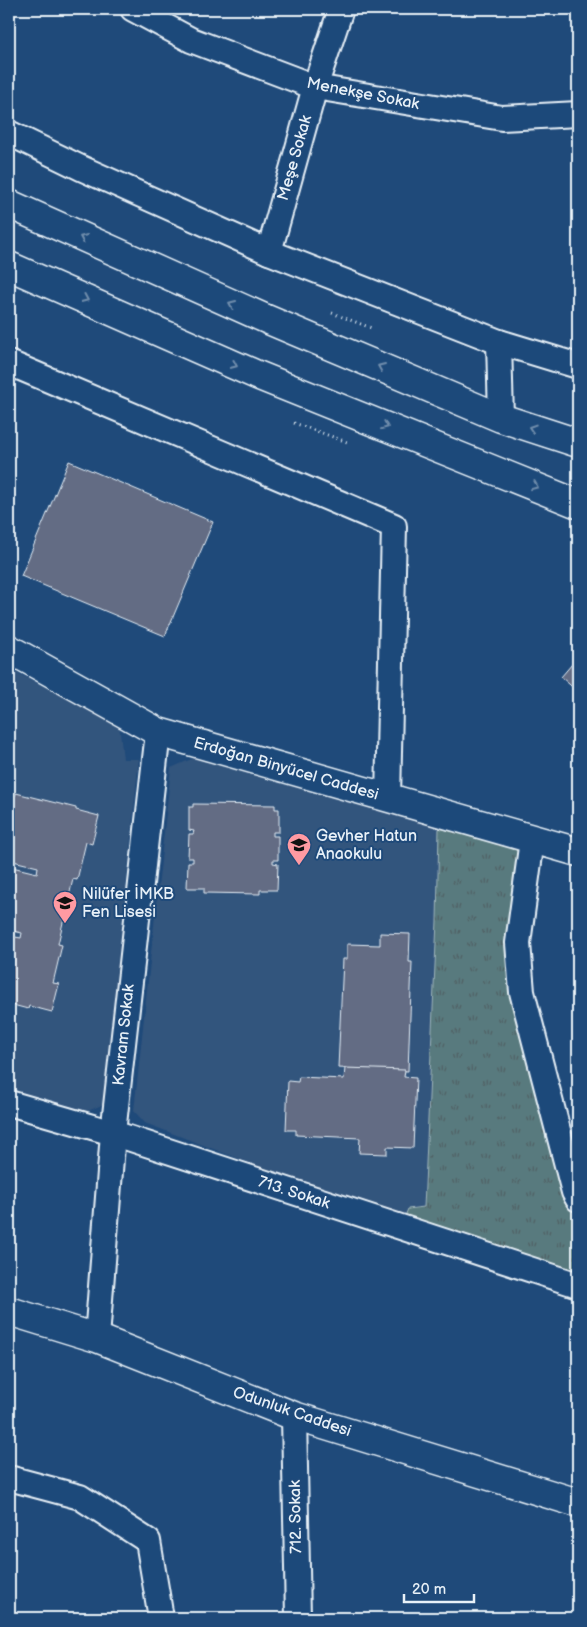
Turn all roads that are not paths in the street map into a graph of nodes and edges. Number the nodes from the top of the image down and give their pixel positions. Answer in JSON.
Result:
{"nodes":[{"id":1,"x":133,"y":9,"type":"edge"},
{"id":2,"x":341,"y":9,"type":"edge"},
{"id":3,"x":315,"y":87,"type":"junction"},
{"id":4,"x":578,"y":114,"type":"edge"},
{"id":5,"x":9,"y":133,"type":"edge"},
{"id":6,"x":9,"y":204,"type":"edge"},
{"id":7,"x":270,"y":252,"type":"junction"},
{"id":8,"x":9,"y":266,"type":"edge"},
{"id":9,"x":499,"y":342,"type":"junction"},
{"id":10,"x":9,"y":363,"type":"edge"},
{"id":11,"x":578,"y":366,"type":"edge"},
{"id":12,"x":501,"y":418,"type":"junction"},
{"id":13,"x":578,"y":443,"type":"edge"},
{"id":14,"x":578,"y":504,"type":"edge"},
{"id":15,"x":9,"y":649,"type":"edge"},
{"id":16,"x":158,"y":732,"type":"junction"},
{"id":17,"x":388,"y":798,"type":"junction"},
{"id":18,"x":532,"y":840,"type":"junction"},
{"id":19,"x":578,"y":852,"type":"edge"},
{"id":20,"x":9,"y":1103,"type":"edge"},
{"id":21,"x":113,"y":1133,"type":"junction"},
{"id":22,"x":578,"y":1199,"type":"edge"},
{"id":23,"x":578,"y":1285,"type":"edge"},
{"id":24,"x":9,"y":1311,"type":"edge"},
{"id":25,"x":97,"y":1338,"type":"junction"},
{"id":26,"x":294,"y":1416,"type":"junction"},
{"id":27,"x":9,"y":1478,"type":"edge"},
{"id":28,"x":578,"y":1503,"type":"edge"},
{"id":29,"x":161,"y":1618,"type":"edge"},
{"id":30,"x":298,"y":1618,"type":"edge"}],
"edges":[{"from":1,"to":3,"type":"street","name":"Menekşe Sokak"},
{"from":2,"to":3,"type":"street","name":"Meşe Sokak"},
{"from":3,"to":4,"type":"street","name":"Menekşe Sokak"},
{"from":3,"to":7,"type":"street","name":"Meşe Sokak"},
{"from":5,"to":7,"type":"street"},
{"from":12,"to":6,"type":"main road","one_way":true},
{"from":7,"to":9,"type":"street"},
{"from":8,"to":14,"type":"main road","one_way":true},
{"from":9,"to":11,"type":"street"},
{"from":9,"to":12,"type":"street"},
{"from":10,"to":17,"type":"street"},
{"from":13,"to":12,"type":"main road","one_way":true},
{"from":15,"to":16,"type":"main road","name":"Erdoğan Binyücel Caddesi"},
{"from":16,"to":17,"type":"main road","name":"Erdoğan Binyücel Caddesi"},
{"from":16,"to":21,"type":"street","name":"Kavram Sokak"},
{"from":17,"to":18,"type":"main road","name":"Erdoğan Binyücel Caddesi"},
{"from":18,"to":19,"type":"main road","name":"Erdoğan Binyücel Caddesi"},
{"from":18,"to":22,"type":"street"},
{"from":20,"to":21,"type":"street","name":"713. Sokak"},
{"from":21,"to":23,"type":"street","name":"713. Sokak"},
{"from":21,"to":25,"type":"street","name":"Kavram Sokak"},
{"from":24,"to":25,"type":"main road","name":"Odunluk Caddesi"},
{"from":25,"to":26,"type":"main road","name":"Odunluk Caddesi"},
{"from":26,"to":28,"type":"main road","name":"Odunluk Caddesi"},
{"from":26,"to":30,"type":"street","name":"712. Sokak"},
{"from":27,"to":29,"type":"street"}]}
